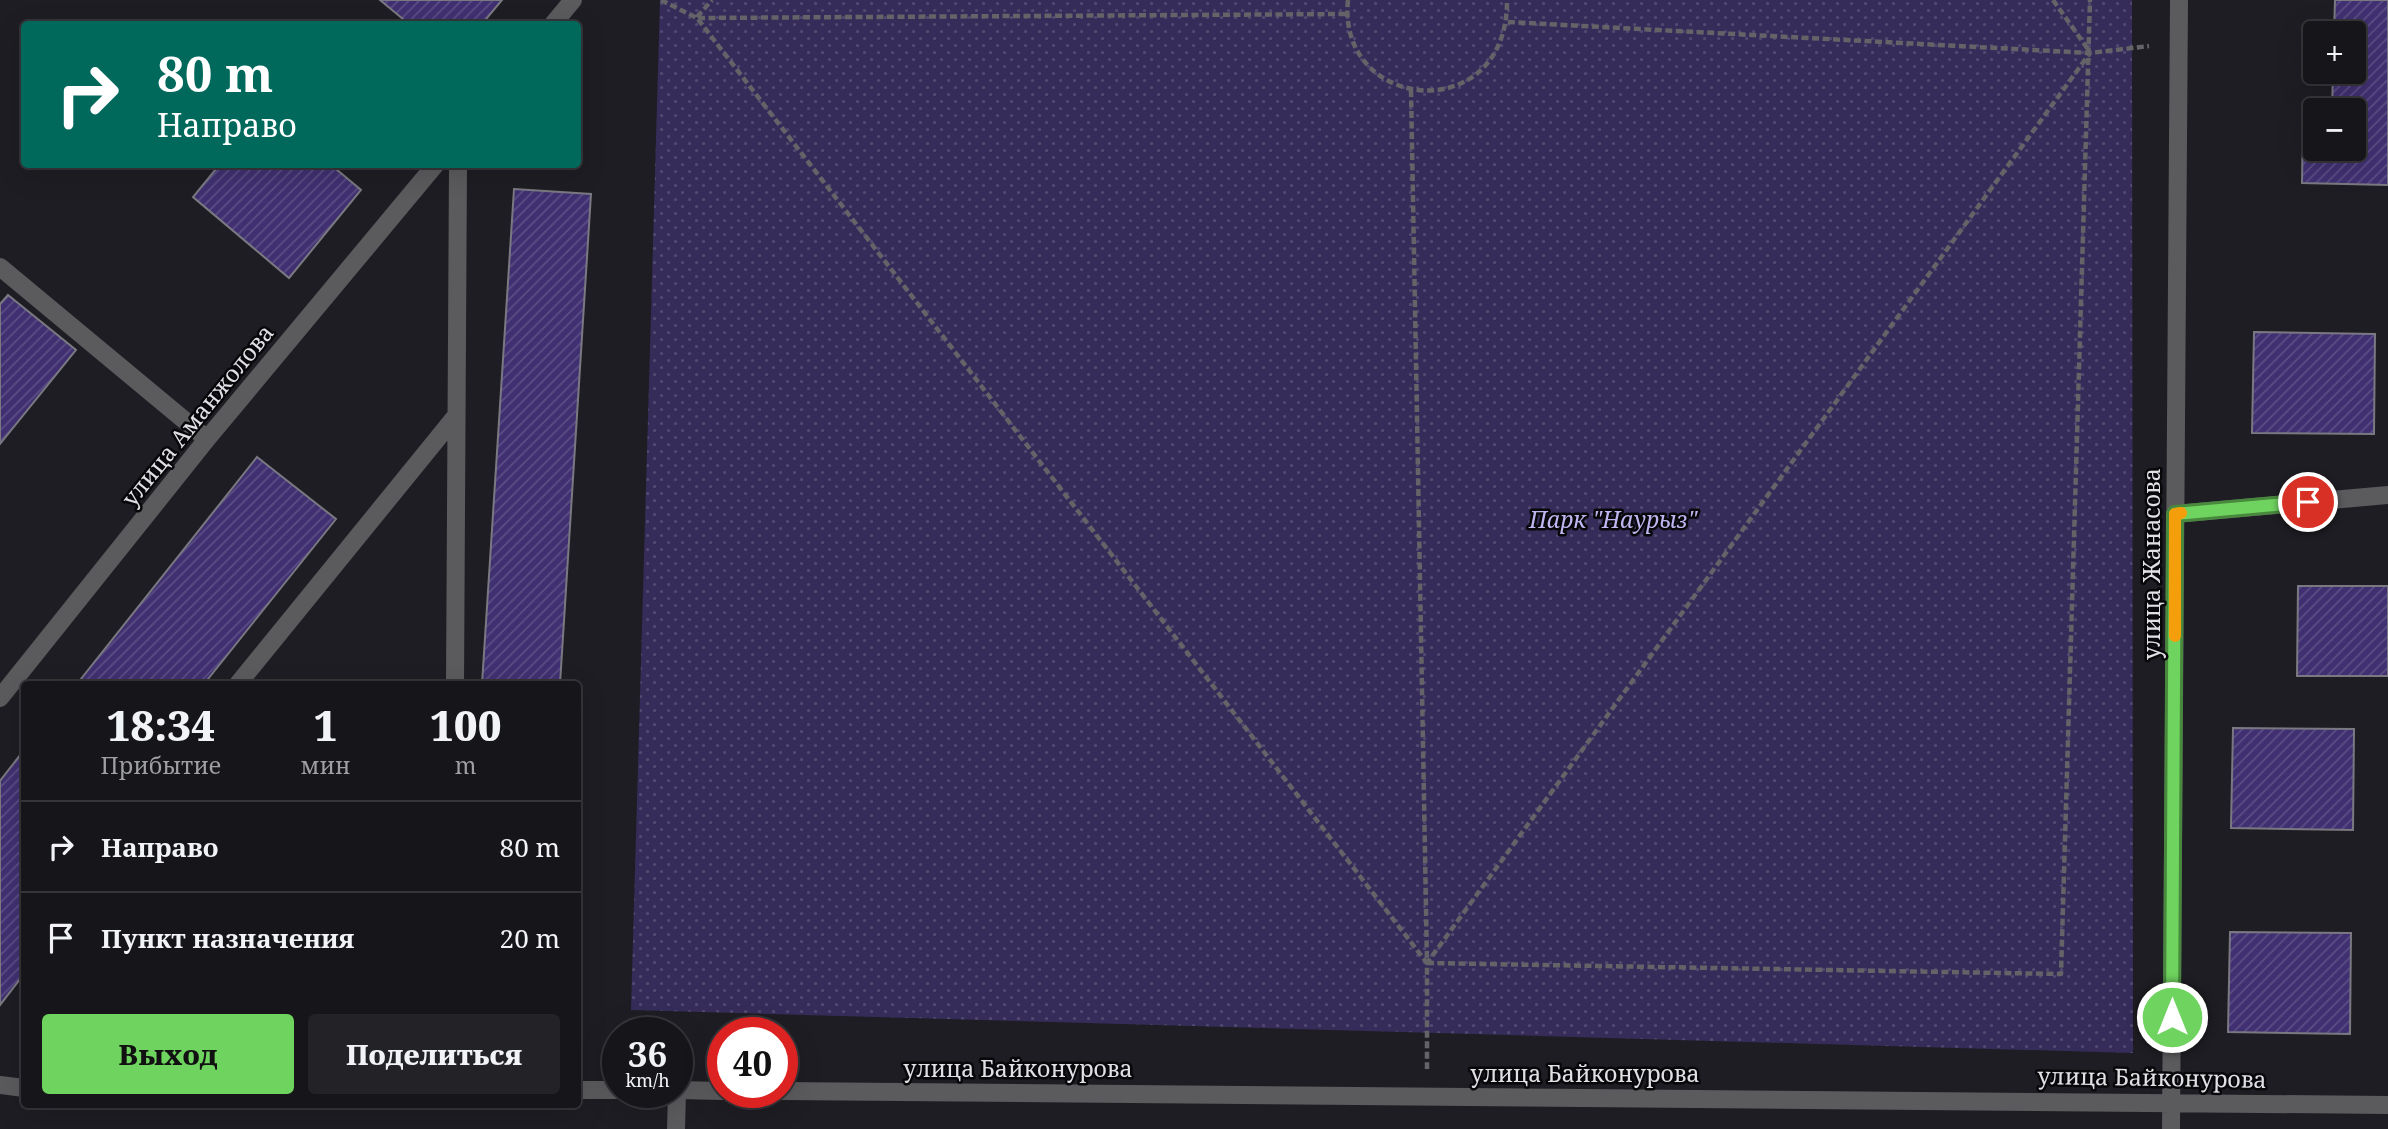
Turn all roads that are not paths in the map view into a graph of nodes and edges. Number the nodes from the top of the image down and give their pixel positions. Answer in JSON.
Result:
{"nodes":[{"id":1,"x":573,"y":0,"type":"edge"},
{"id":2,"x":2179,"y":0,"type":"edge"},
{"id":3,"x":556,"y":21,"type":"edge"},
{"id":4,"x":433,"y":168,"type":"edge"},
{"id":5,"x":458,"y":168,"type":"edge"},
{"id":6,"x":0,"y":267,"type":"edge"},
{"id":7,"x":454,"y":417,"type":"junction"},
{"id":8,"x":207,"y":439,"type":"junction"},
{"id":9,"x":2388,"y":495,"type":"edge"},
{"id":10,"x":2175,"y":514,"type":"junction"},
{"id":11,"x":241,"y":681,"type":"edge"},
{"id":12,"x":454,"y":681,"type":"edge"},
{"id":13,"x":0,"y":698,"type":"edge"},
{"id":14,"x":0,"y":1085,"type":"edge"},
{"id":15,"x":21,"y":1088,"type":"edge"},
{"id":16,"x":581,"y":1090,"type":"edge"},
{"id":17,"x":602,"y":1090,"type":"edge"},
{"id":18,"x":798,"y":1091,"type":"edge"},
{"id":19,"x":2171,"y":1101,"type":"junction"},
{"id":20,"x":2388,"y":1105,"type":"edge"},
{"id":21,"x":677,"y":1108,"type":"edge"},
{"id":22,"x":676,"y":1129,"type":"edge"},
{"id":23,"x":2171,"y":1129,"type":"edge"}],
"edges":[{"from":1,"to":3,"type":"street"},
{"from":2,"to":10,"type":"street","name":"улица Жанасова"},
{"from":4,"to":8,"type":"street","name":"улица Аманжолова"},
{"from":5,"to":7,"type":"street"},
{"from":6,"to":8,"type":"street"},
{"from":7,"to":11,"type":"street"},
{"from":7,"to":12,"type":"street"},
{"from":8,"to":13,"type":"street","name":"улица Аманжолова"},
{"from":9,"to":10,"type":"street"},
{"from":10,"to":19,"type":"street","name":"улица Жанасова"},
{"from":14,"to":15,"type":"street"},
{"from":16,"to":17,"type":"street"},
{"from":18,"to":19,"type":"street","name":"улица Байконурова"},
{"from":19,"to":20,"type":"street","name":"улица Байконурова"},
{"from":19,"to":23,"type":"street","name":"улица Жанасова"},
{"from":21,"to":22,"type":"street"}]}
